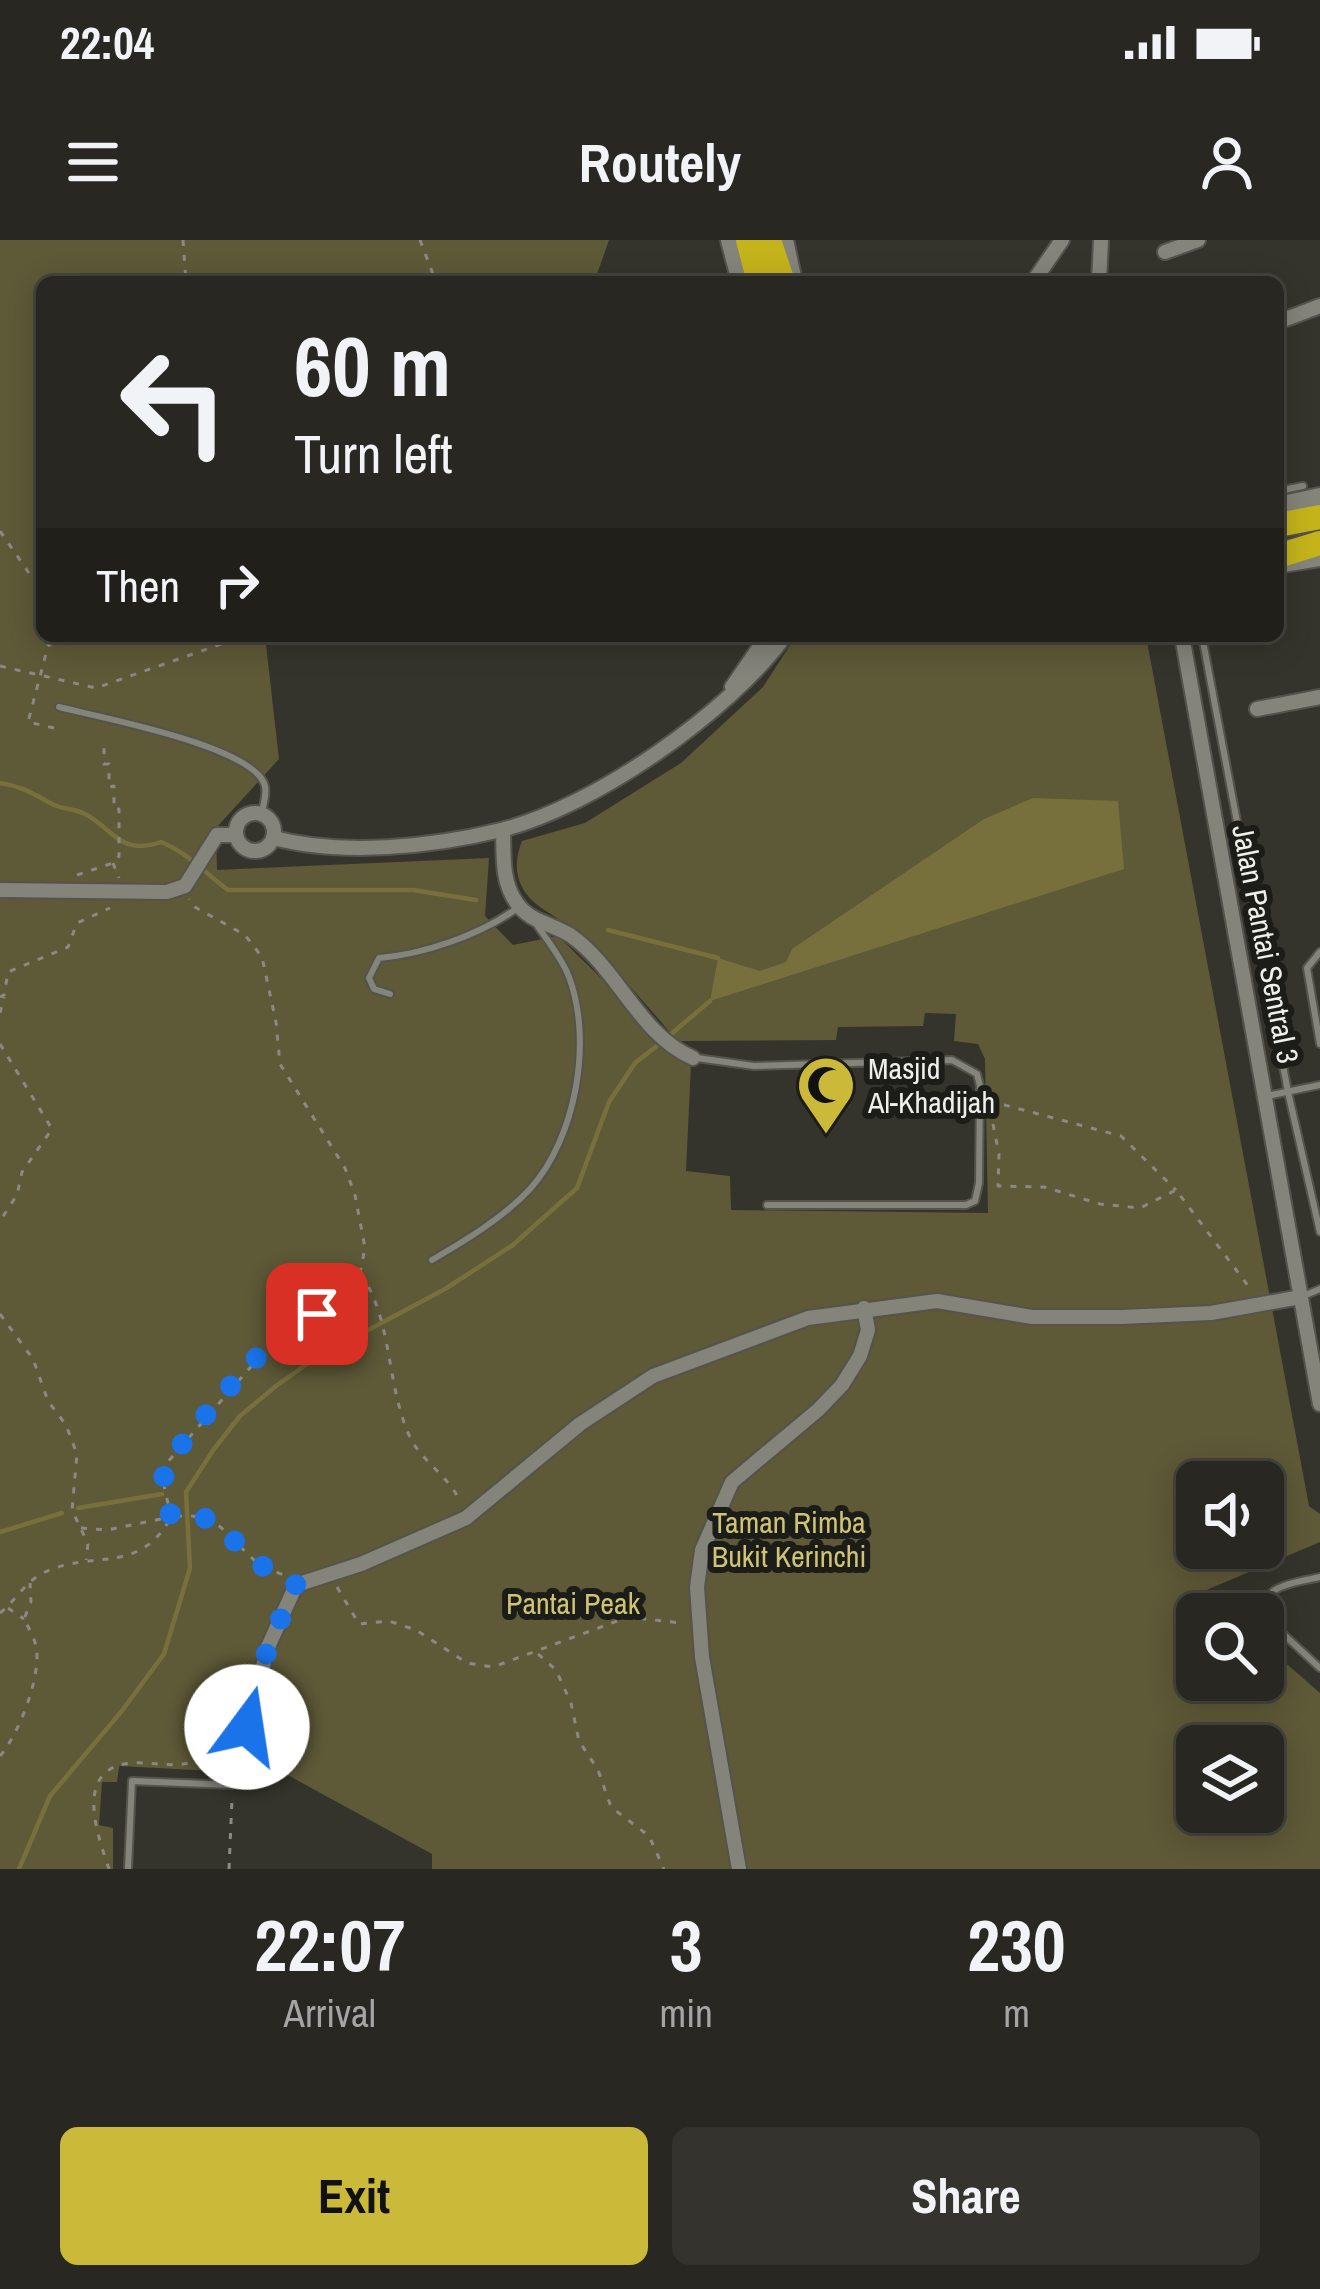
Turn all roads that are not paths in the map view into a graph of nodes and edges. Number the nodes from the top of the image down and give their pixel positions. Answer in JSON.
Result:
{"nodes":[{"id":1,"x":730,"y":240,"type":"edge"},
{"id":2,"x":748,"y":240,"type":"edge"},
{"id":3,"x":770,"y":240,"type":"edge"},
{"id":4,"x":784,"y":240,"type":"edge"},
{"id":5,"x":1062,"y":240,"type":"edge"},
{"id":6,"x":1101,"y":240,"type":"edge"},
{"id":7,"x":1198,"y":240,"type":"edge"},
{"id":8,"x":1165,"y":252,"type":"dead end"},
{"id":9,"x":739,"y":276,"type":"edge"},
{"id":10,"x":757,"y":276,"type":"edge"},
{"id":11,"x":781,"y":276,"type":"edge"},
{"id":12,"x":793,"y":276,"type":"edge"},
{"id":13,"x":1035,"y":276,"type":"edge"},
{"id":14,"x":1100,"y":276,"type":"edge"},
{"id":15,"x":1320,"y":306,"type":"edge"},
{"id":16,"x":1284,"y":320,"type":"edge"},
{"id":17,"x":1312,"y":491,"type":"edge"},
{"id":18,"x":1284,"y":505,"type":"edge"},
{"id":19,"x":1320,"y":507,"type":"edge"},
{"id":20,"x":1284,"y":508,"type":"edge"},
{"id":21,"x":1320,"y":517,"type":"edge"},
{"id":22,"x":1284,"y":524,"type":"edge"},
{"id":23,"x":1320,"y":540,"type":"edge"},
{"id":24,"x":1284,"y":545,"type":"edge"},
{"id":25,"x":1284,"y":557,"type":"edge"},
{"id":26,"x":1320,"y":557,"type":"edge"},
{"id":27,"x":1284,"y":560,"type":"edge"},
{"id":28,"x":763,"y":642,"type":"edge"},
{"id":29,"x":780,"y":642,"type":"edge"},
{"id":30,"x":1183,"y":642,"type":"edge"},
{"id":31,"x":1203,"y":642,"type":"edge"},
{"id":32,"x":1320,"y":697,"type":"edge"},
{"id":33,"x":723,"y":701,"type":"junction"},
{"id":34,"x":59,"y":707,"type":"dead end"},
{"id":35,"x":1256,"y":709,"type":"dead end"},
{"id":36,"x":262,"y":813,"type":"junction"},
{"id":37,"x":503,"y":830,"type":"junction"},
{"id":38,"x":236,"y":835,"type":"junction"},
{"id":39,"x":274,"y":838,"type":"junction"},
{"id":40,"x":0,"y":890,"type":"edge"},
{"id":41,"x":519,"y":907,"type":"junction"},
{"id":42,"x":532,"y":919,"type":"junction"},
{"id":43,"x":1320,"y":952,"type":"edge"},
{"id":44,"x":390,"y":994,"type":"dead end"},
{"id":45,"x":1320,"y":1044,"type":"edge"},
{"id":46,"x":693,"y":1058,"type":"joint"},
{"id":47,"x":1320,"y":1085,"type":"edge"},
{"id":48,"x":1288,"y":1092,"type":"junction"},
{"id":49,"x":1268,"y":1096,"type":"junction"},
{"id":50,"x":767,"y":1205,"type":"dead end"},
{"id":51,"x":1320,"y":1232,"type":"edge"},
{"id":52,"x":432,"y":1260,"type":"dead end"},
{"id":53,"x":1320,"y":1289,"type":"edge"},
{"id":54,"x":1301,"y":1297,"type":"junction"},
{"id":55,"x":864,"y":1308,"type":"junction"},
{"id":56,"x":1320,"y":1404,"type":"edge"},
{"id":57,"x":1320,"y":1576,"type":"edge"},
{"id":58,"x":1320,"y":1668,"type":"edge"},
{"id":59,"x":238,"y":1764,"type":"joint"},
{"id":60,"x":128,"y":1869,"type":"edge"},
{"id":61,"x":739,"y":1869,"type":"edge"}],
"edges":[{"from":1,"to":9,"type":"main road"},
{"from":2,"to":10,"type":"highway"},
{"from":3,"to":11,"type":"highway"},
{"from":4,"to":12,"type":"main road"},
{"from":5,"to":13,"type":"street"},
{"from":6,"to":14,"type":"street"},
{"from":7,"to":8,"type":"street"},
{"from":15,"to":16,"type":"street"},
{"from":17,"to":18,"type":"main road"},
{"from":19,"to":20,"type":"highway"},
{"from":21,"to":22,"type":"highway"},
{"from":23,"to":24,"type":"highway"},
{"from":23,"to":25,"type":"highway"},
{"from":26,"to":27,"type":"main road"},
{"from":28,"to":33,"type":"street"},
{"from":29,"to":33,"type":"street"},
{"from":30,"to":49,"type":"street","name":"Jalan Pantai Sentral 3"},
{"from":31,"to":48,"type":"lane"},
{"from":32,"to":35,"type":"street"},
{"from":33,"to":37,"type":"street"},
{"from":34,"to":36,"type":"lane"},
{"from":36,"to":38,"type":"street"},
{"from":36,"to":39,"type":"street"},
{"from":37,"to":39,"type":"street"},
{"from":37,"to":41,"type":"street"},
{"from":38,"to":39,"type":"street"},
{"from":38,"to":40,"type":"street"},
{"from":41,"to":42,"type":"street"},
{"from":41,"to":44,"type":"lane"},
{"from":42,"to":46,"type":"street"},
{"from":42,"to":52,"type":"lane"},
{"from":43,"to":45,"type":"lane"},
{"from":46,"to":50,"type":"lane"},
{"from":47,"to":48,"type":"lane"},
{"from":48,"to":49,"type":"lane"},
{"from":48,"to":51,"type":"lane"},
{"from":49,"to":54,"type":"street","name":"Jalan Pantai Sentral 3"},
{"from":53,"to":54,"type":"lane"},
{"from":54,"to":55,"type":"street"},
{"from":54,"to":56,"type":"street","name":"Jalan Pantai Sentral 3"},
{"from":55,"to":59,"type":"street"},
{"from":55,"to":61,"type":"street"},
{"from":57,"to":58,"type":"lane"},
{"from":59,"to":60,"type":"lane"}]}
